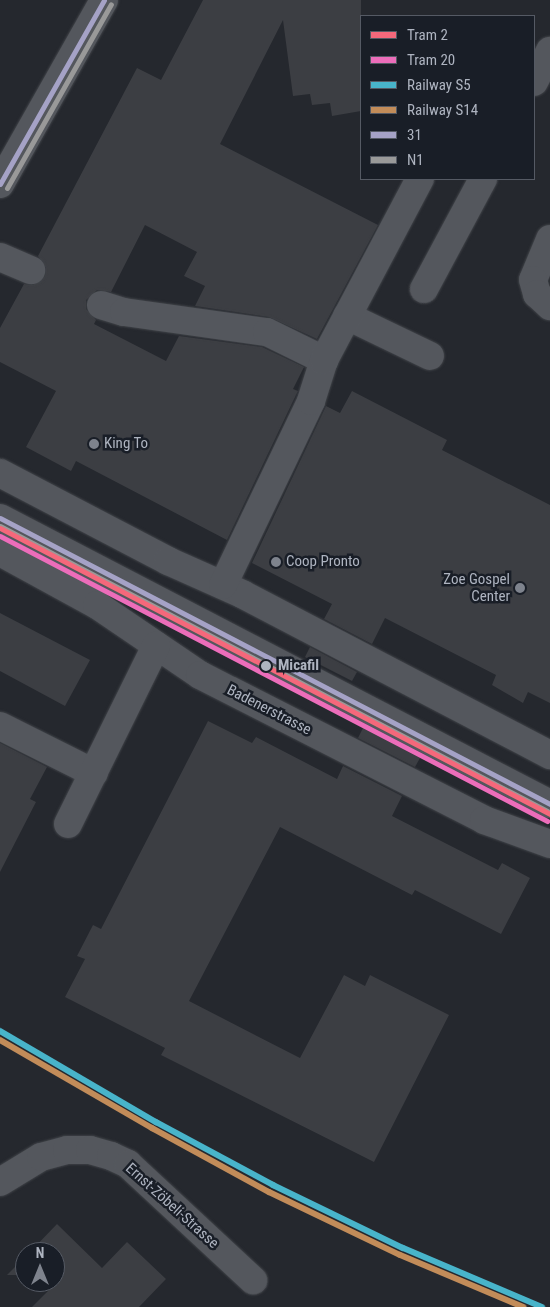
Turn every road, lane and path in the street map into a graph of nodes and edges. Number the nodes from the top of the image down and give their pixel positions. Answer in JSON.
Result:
{"nodes":[{"id":1,"x":104,"y":0,"type":"edge"},
{"id":2,"x":550,"y":51,"type":"edge"},
{"id":3,"x":535,"y":80,"type":"edge"},
{"id":4,"x":419,"y":180,"type":"edge"},
{"id":5,"x":481,"y":180,"type":"edge"},
{"id":6,"x":0,"y":184,"type":"edge"},
{"id":7,"x":550,"y":239,"type":"edge"},
{"id":8,"x":0,"y":257,"type":"edge"},
{"id":9,"x":31,"y":270,"type":"dead end"},
{"id":10,"x":424,"y":289,"type":"dead end"},
{"id":11,"x":101,"y":305,"type":"dead end"},
{"id":12,"x":550,"y":306,"type":"edge"},
{"id":13,"x":347,"y":316,"type":"junction"},
{"id":14,"x":430,"y":356,"type":"dead end"},
{"id":15,"x":324,"y":360,"type":"junction"},
{"id":16,"x":0,"y":473,"type":"edge"},
{"id":17,"x":0,"y":518,"type":"edge"},
{"id":18,"x":0,"y":552,"type":"edge"},
{"id":19,"x":222,"y":585,"type":"junction"},
{"id":20,"x":156,"y":646,"type":"junction"},
{"id":21,"x":0,"y":726,"type":"edge"},
{"id":22,"x":550,"y":755,"type":"edge"},
{"id":23,"x":94,"y":773,"type":"junction"},
{"id":24,"x":550,"y":804,"type":"edge"},
{"id":25,"x":68,"y":824,"type":"dead end"},
{"id":26,"x":550,"y":844,"type":"edge"},
{"id":27,"x":0,"y":1182,"type":"edge"},
{"id":28,"x":253,"y":1280,"type":"dead end"}],
"edges":[{"from":1,"to":6,"type":"street"},
{"from":2,"to":3,"type":"street"},
{"from":4,"to":13,"type":"street"},
{"from":5,"to":10,"type":"street"},
{"from":7,"to":12,"type":"street"},
{"from":8,"to":9,"type":"street"},
{"from":11,"to":15,"type":"street"},
{"from":13,"to":14,"type":"street"},
{"from":13,"to":15,"type":"street"},
{"from":15,"to":19,"type":"street"},
{"from":16,"to":19,"type":"street"},
{"from":17,"to":24,"type":"street"},
{"from":18,"to":20,"type":"street","name":"Badenerstrasse"},
{"from":19,"to":22,"type":"street"},
{"from":20,"to":23,"type":"street"},
{"from":20,"to":26,"type":"street","name":"Badenerstrasse"},
{"from":21,"to":23,"type":"street"},
{"from":23,"to":25,"type":"street"},
{"from":27,"to":28,"type":"street","name":"Ernst-Zöbeli-Strasse"}]}
